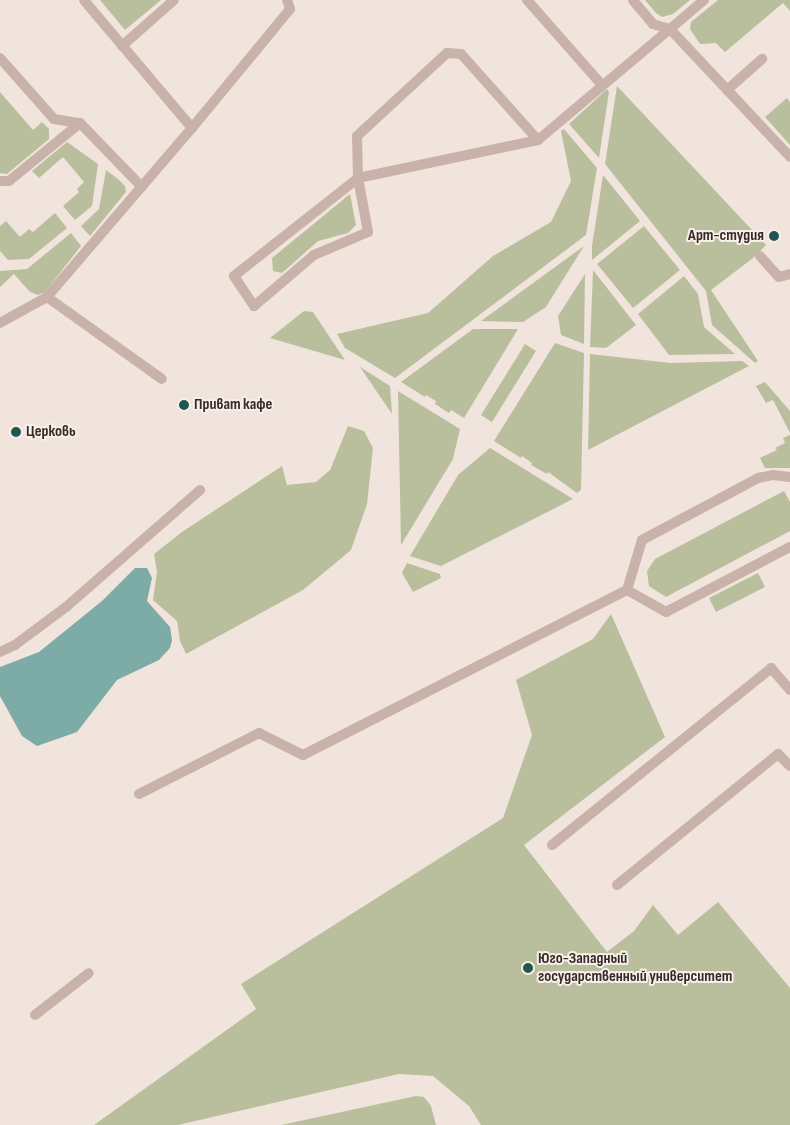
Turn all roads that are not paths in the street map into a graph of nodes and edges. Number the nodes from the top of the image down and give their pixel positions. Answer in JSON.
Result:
{"nodes":[{"id":1,"x":84,"y":0,"type":"edge"},
{"id":2,"x":174,"y":0,"type":"edge"},
{"id":3,"x":287,"y":0,"type":"edge"},
{"id":4,"x":527,"y":0,"type":"edge"},
{"id":5,"x":632,"y":0,"type":"edge"},
{"id":6,"x":704,"y":0,"type":"edge"},
{"id":7,"x":670,"y":29,"type":"junction"},
{"id":8,"x":122,"y":46,"type":"junction"},
{"id":9,"x":0,"y":58,"type":"edge"},
{"id":10,"x":762,"y":60,"type":"dead end"},
{"id":11,"x":602,"y":85,"type":"junction"},
{"id":12,"x":728,"y":90,"type":"junction"},
{"id":13,"x":80,"y":123,"type":"junction"},
{"id":14,"x":192,"y":128,"type":"junction"},
{"id":15,"x":538,"y":140,"type":"junction"},
{"id":16,"x":790,"y":157,"type":"edge"},
{"id":17,"x":358,"y":178,"type":"junction"},
{"id":18,"x":0,"y":181,"type":"edge"},
{"id":19,"x":142,"y":187,"type":"junction"},
{"id":20,"x":760,"y":256,"type":"dead end"},
{"id":21,"x":790,"y":274,"type":"edge"},
{"id":22,"x":47,"y":297,"type":"junction"},
{"id":23,"x":0,"y":323,"type":"edge"},
{"id":24,"x":162,"y":379,"type":"dead end"},
{"id":25,"x":790,"y":478,"type":"edge"},
{"id":26,"x":200,"y":490,"type":"dead end"},
{"id":27,"x":790,"y":547,"type":"edge"},
{"id":28,"x":627,"y":590,"type":"junction"},
{"id":29,"x":0,"y":652,"type":"edge"},
{"id":30,"x":790,"y":690,"type":"edge"},
{"id":31,"x":790,"y":766,"type":"edge"},
{"id":32,"x":139,"y":794,"type":"dead end"},
{"id":33,"x":552,"y":845,"type":"dead end"},
{"id":34,"x":617,"y":885,"type":"dead end"},
{"id":35,"x":89,"y":972,"type":"dead end"},
{"id":36,"x":35,"y":1015,"type":"dead end"}],
"edges":[{"from":1,"to":8,"type":"lane"},
{"from":2,"to":8,"type":"lane"},
{"from":3,"to":14,"type":"lane"},
{"from":4,"to":11,"type":"lane"},
{"from":5,"to":7,"type":"lane"},
{"from":6,"to":7,"type":"lane"},
{"from":7,"to":11,"type":"lane"},
{"from":7,"to":12,"type":"lane"},
{"from":8,"to":14,"type":"lane"},
{"from":9,"to":13,"type":"lane"},
{"from":10,"to":12,"type":"lane"},
{"from":11,"to":15,"type":"lane"},
{"from":12,"to":16,"type":"lane"},
{"from":13,"to":18,"type":"lane"},
{"from":13,"to":19,"type":"lane"},
{"from":14,"to":19,"type":"lane"},
{"from":15,"to":17,"type":"lane"},
{"from":15,"to":17,"type":"lane"},
{"from":17,"to":17,"type":"lane"},
{"from":19,"to":22,"type":"lane"},
{"from":20,"to":21,"type":"lane"},
{"from":22,"to":23,"type":"lane"},
{"from":22,"to":24,"type":"lane"},
{"from":25,"to":28,"type":"lane"},
{"from":26,"to":29,"type":"lane"},
{"from":27,"to":28,"type":"lane"},
{"from":28,"to":32,"type":"lane"},
{"from":30,"to":33,"type":"lane"},
{"from":31,"to":34,"type":"lane"},
{"from":35,"to":36,"type":"lane"}]}
